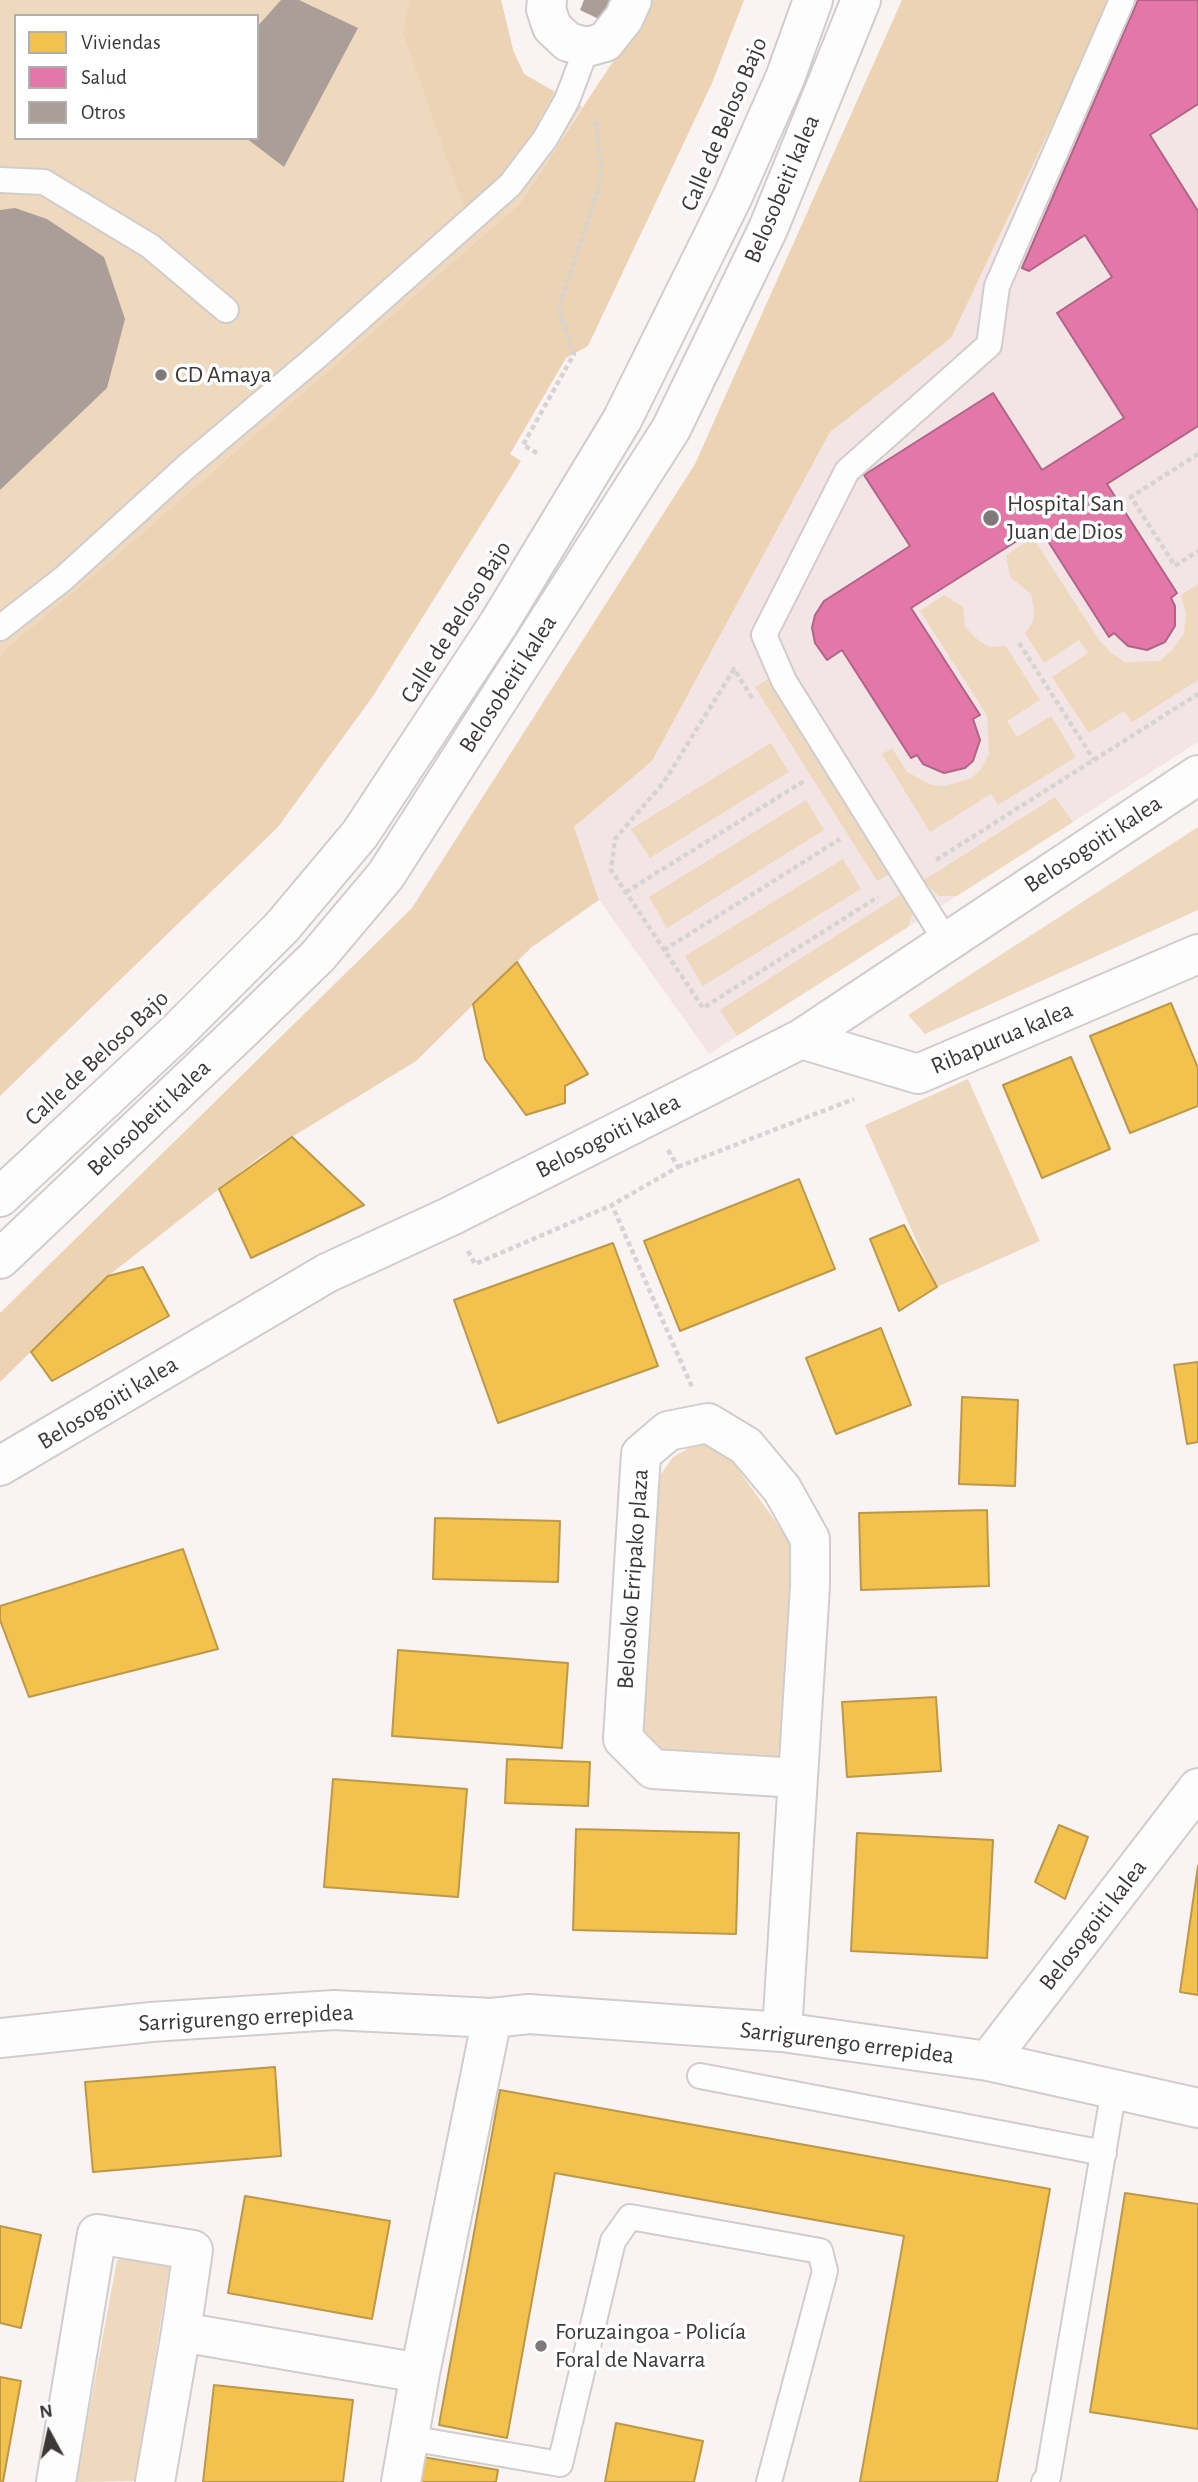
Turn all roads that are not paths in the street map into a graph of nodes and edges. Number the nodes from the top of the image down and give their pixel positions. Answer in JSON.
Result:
{"nodes":[{"id":1,"x":547,"y":0,"type":"edge"},
{"id":2,"x":632,"y":0,"type":"edge"},
{"id":3,"x":813,"y":0,"type":"edge"},
{"id":4,"x":861,"y":0,"type":"edge"},
{"id":5,"x":1122,"y":0,"type":"edge"},
{"id":6,"x":587,"y":47,"type":"junction"},
{"id":7,"x":0,"y":180,"type":"edge"},
{"id":8,"x":226,"y":310,"type":"dead end"},
{"id":9,"x":0,"y":628,"type":"edge"},
{"id":10,"x":1198,"y":775,"type":"edge"},
{"id":11,"x":946,"y":941,"type":"junction"},
{"id":12,"x":1198,"y":954,"type":"edge"},
{"id":13,"x":801,"y":1039,"type":"junction"},
{"id":14,"x":0,"y":1197,"type":"edge"},
{"id":15,"x":0,"y":1259,"type":"edge"},
{"id":16,"x":0,"y":1466,"type":"edge"},
{"id":17,"x":797,"y":1778,"type":"junction"},
{"id":18,"x":1198,"y":1788,"type":"edge"},
{"id":19,"x":492,"y":2018,"type":"junction"},
{"id":20,"x":782,"y":2032,"type":"junction"},
{"id":21,"x":0,"y":2038,"type":"edge"},
{"id":22,"x":988,"y":2061,"type":"junction"},
{"id":23,"x":700,"y":2076,"type":"dead end"},
{"id":24,"x":1114,"y":2089,"type":"junction"},
{"id":25,"x":1198,"y":2108,"type":"edge"},
{"id":26,"x":1104,"y":2153,"type":"junction"},
{"id":27,"x":181,"y":2332,"type":"junction"},
{"id":28,"x":420,"y":2373,"type":"junction"},
{"id":29,"x":409,"y":2438,"type":"junction"},
{"id":30,"x":559,"y":2473,"type":"edge"},
{"id":31,"x":56,"y":2482,"type":"edge"},
{"id":32,"x":155,"y":2482,"type":"edge"},
{"id":33,"x":401,"y":2482,"type":"edge"},
{"id":34,"x":769,"y":2482,"type":"edge"},
{"id":35,"x":1044,"y":2482,"type":"edge"}],
"edges":[{"from":1,"to":6,"type":"street"},
{"from":2,"to":6,"type":"street"},
{"from":3,"to":14,"type":"street","name":"Belosobeiti kalea"},
{"from":4,"to":15,"type":"street","name":"Belosobeiti kalea"},
{"from":5,"to":11,"type":"lane"},
{"from":6,"to":9,"type":"lane"},
{"from":7,"to":8,"type":"lane"},
{"from":10,"to":11,"type":"street","name":"Belosogoiti kalea"},
{"from":11,"to":13,"type":"street","name":"Belosogoiti kalea"},
{"from":12,"to":13,"type":"street","name":"Ribapurua kalea"},
{"from":13,"to":16,"type":"street","name":"Belosogoiti kalea"},
{"from":17,"to":17,"type":"street","name":"Belosoko Erripako plaza"},
{"from":17,"to":20,"type":"street"},
{"from":18,"to":22,"type":"street","name":"Belosogoiti kalea"},
{"from":19,"to":20,"type":"street","name":"Sarrigurengo errepidea"},
{"from":19,"to":21,"type":"street","name":"Sarrigurengo errepidea"},
{"from":19,"to":28,"type":"street"},
{"from":20,"to":22,"type":"street","name":"Sarrigurengo errepidea"},
{"from":22,"to":24,"type":"street","name":"Sarrigurengo errepidea"},
{"from":23,"to":26,"type":"lane"},
{"from":24,"to":25,"type":"street","name":"Sarrigurengo errepidea"},
{"from":24,"to":26,"type":"lane"},
{"from":26,"to":35,"type":"lane"},
{"from":27,"to":28,"type":"street"},
{"from":27,"to":31,"type":"street"},
{"from":27,"to":32,"type":"street"},
{"from":28,"to":29,"type":"street"},
{"from":29,"to":30,"type":"lane"},
{"from":29,"to":33,"type":"street"},
{"from":30,"to":34,"type":"lane"}]}
